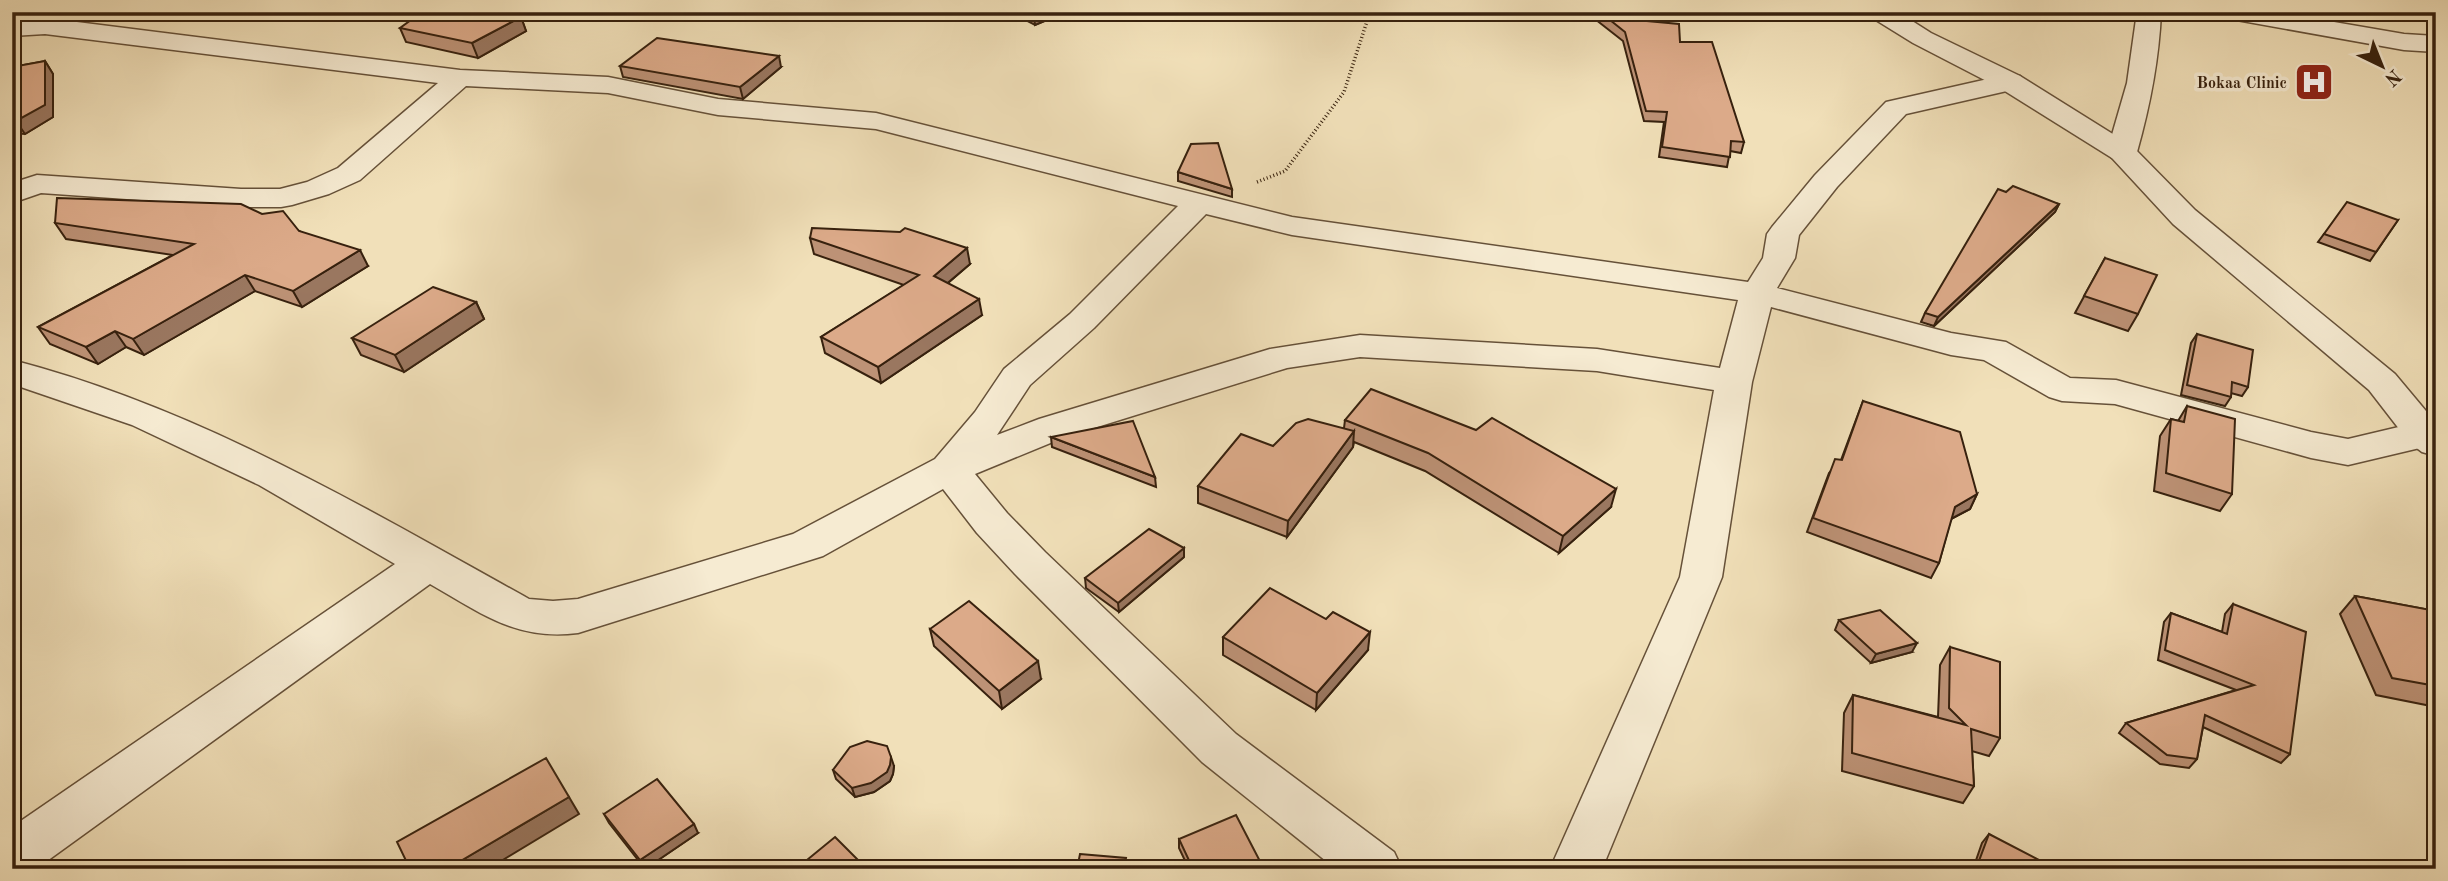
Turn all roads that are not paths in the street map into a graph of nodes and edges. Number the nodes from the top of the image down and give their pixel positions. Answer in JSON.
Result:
{"nodes":[{"id":1,"x":1880,"y":12,"type":"edge"},
{"id":2,"x":2149,"y":12,"type":"edge"},
{"id":3,"x":2231,"y":12,"type":"edge"},
{"id":4,"x":12,"y":29,"type":"edge"},
{"id":5,"x":2436,"y":44,"type":"edge"},
{"id":6,"x":460,"y":78,"type":"junction"},
{"id":7,"x":2010,"y":82,"type":"junction"},
{"id":8,"x":2122,"y":152,"type":"junction"},
{"id":9,"x":20,"y":187,"type":"edge"},
{"id":10,"x":1198,"y":204,"type":"junction"},
{"id":11,"x":1757,"y":293,"type":"junction"},
{"id":12,"x":12,"y":371,"type":"edge"},
{"id":13,"x":1734,"y":382,"type":"junction"},
{"id":14,"x":2432,"y":437,"type":"edge"},
{"id":15,"x":949,"y":469,"type":"junction"},
{"id":16,"x":429,"y":562,"type":"junction"},
{"id":17,"x":12,"y":856,"type":"edge"},
{"id":18,"x":1376,"y":869,"type":"edge"},
{"id":19,"x":1576,"y":869,"type":"edge"}],
"edges":[{"from":1,"to":7,"type":"street"},
{"from":2,"to":8,"type":"street"},
{"from":3,"to":5,"type":"street"},
{"from":4,"to":6,"type":"street"},
{"from":6,"to":9,"type":"street"},
{"from":6,"to":10,"type":"street"},
{"from":7,"to":8,"type":"street"},
{"from":7,"to":11,"type":"street"},
{"from":8,"to":14,"type":"street"},
{"from":10,"to":11,"type":"street"},
{"from":10,"to":15,"type":"street"},
{"from":11,"to":13,"type":"street"},
{"from":11,"to":14,"type":"street"},
{"from":12,"to":16,"type":"street"},
{"from":13,"to":15,"type":"street"},
{"from":13,"to":19,"type":"street"},
{"from":15,"to":16,"type":"street"},
{"from":15,"to":18,"type":"street"},
{"from":16,"to":17,"type":"street"}]}
